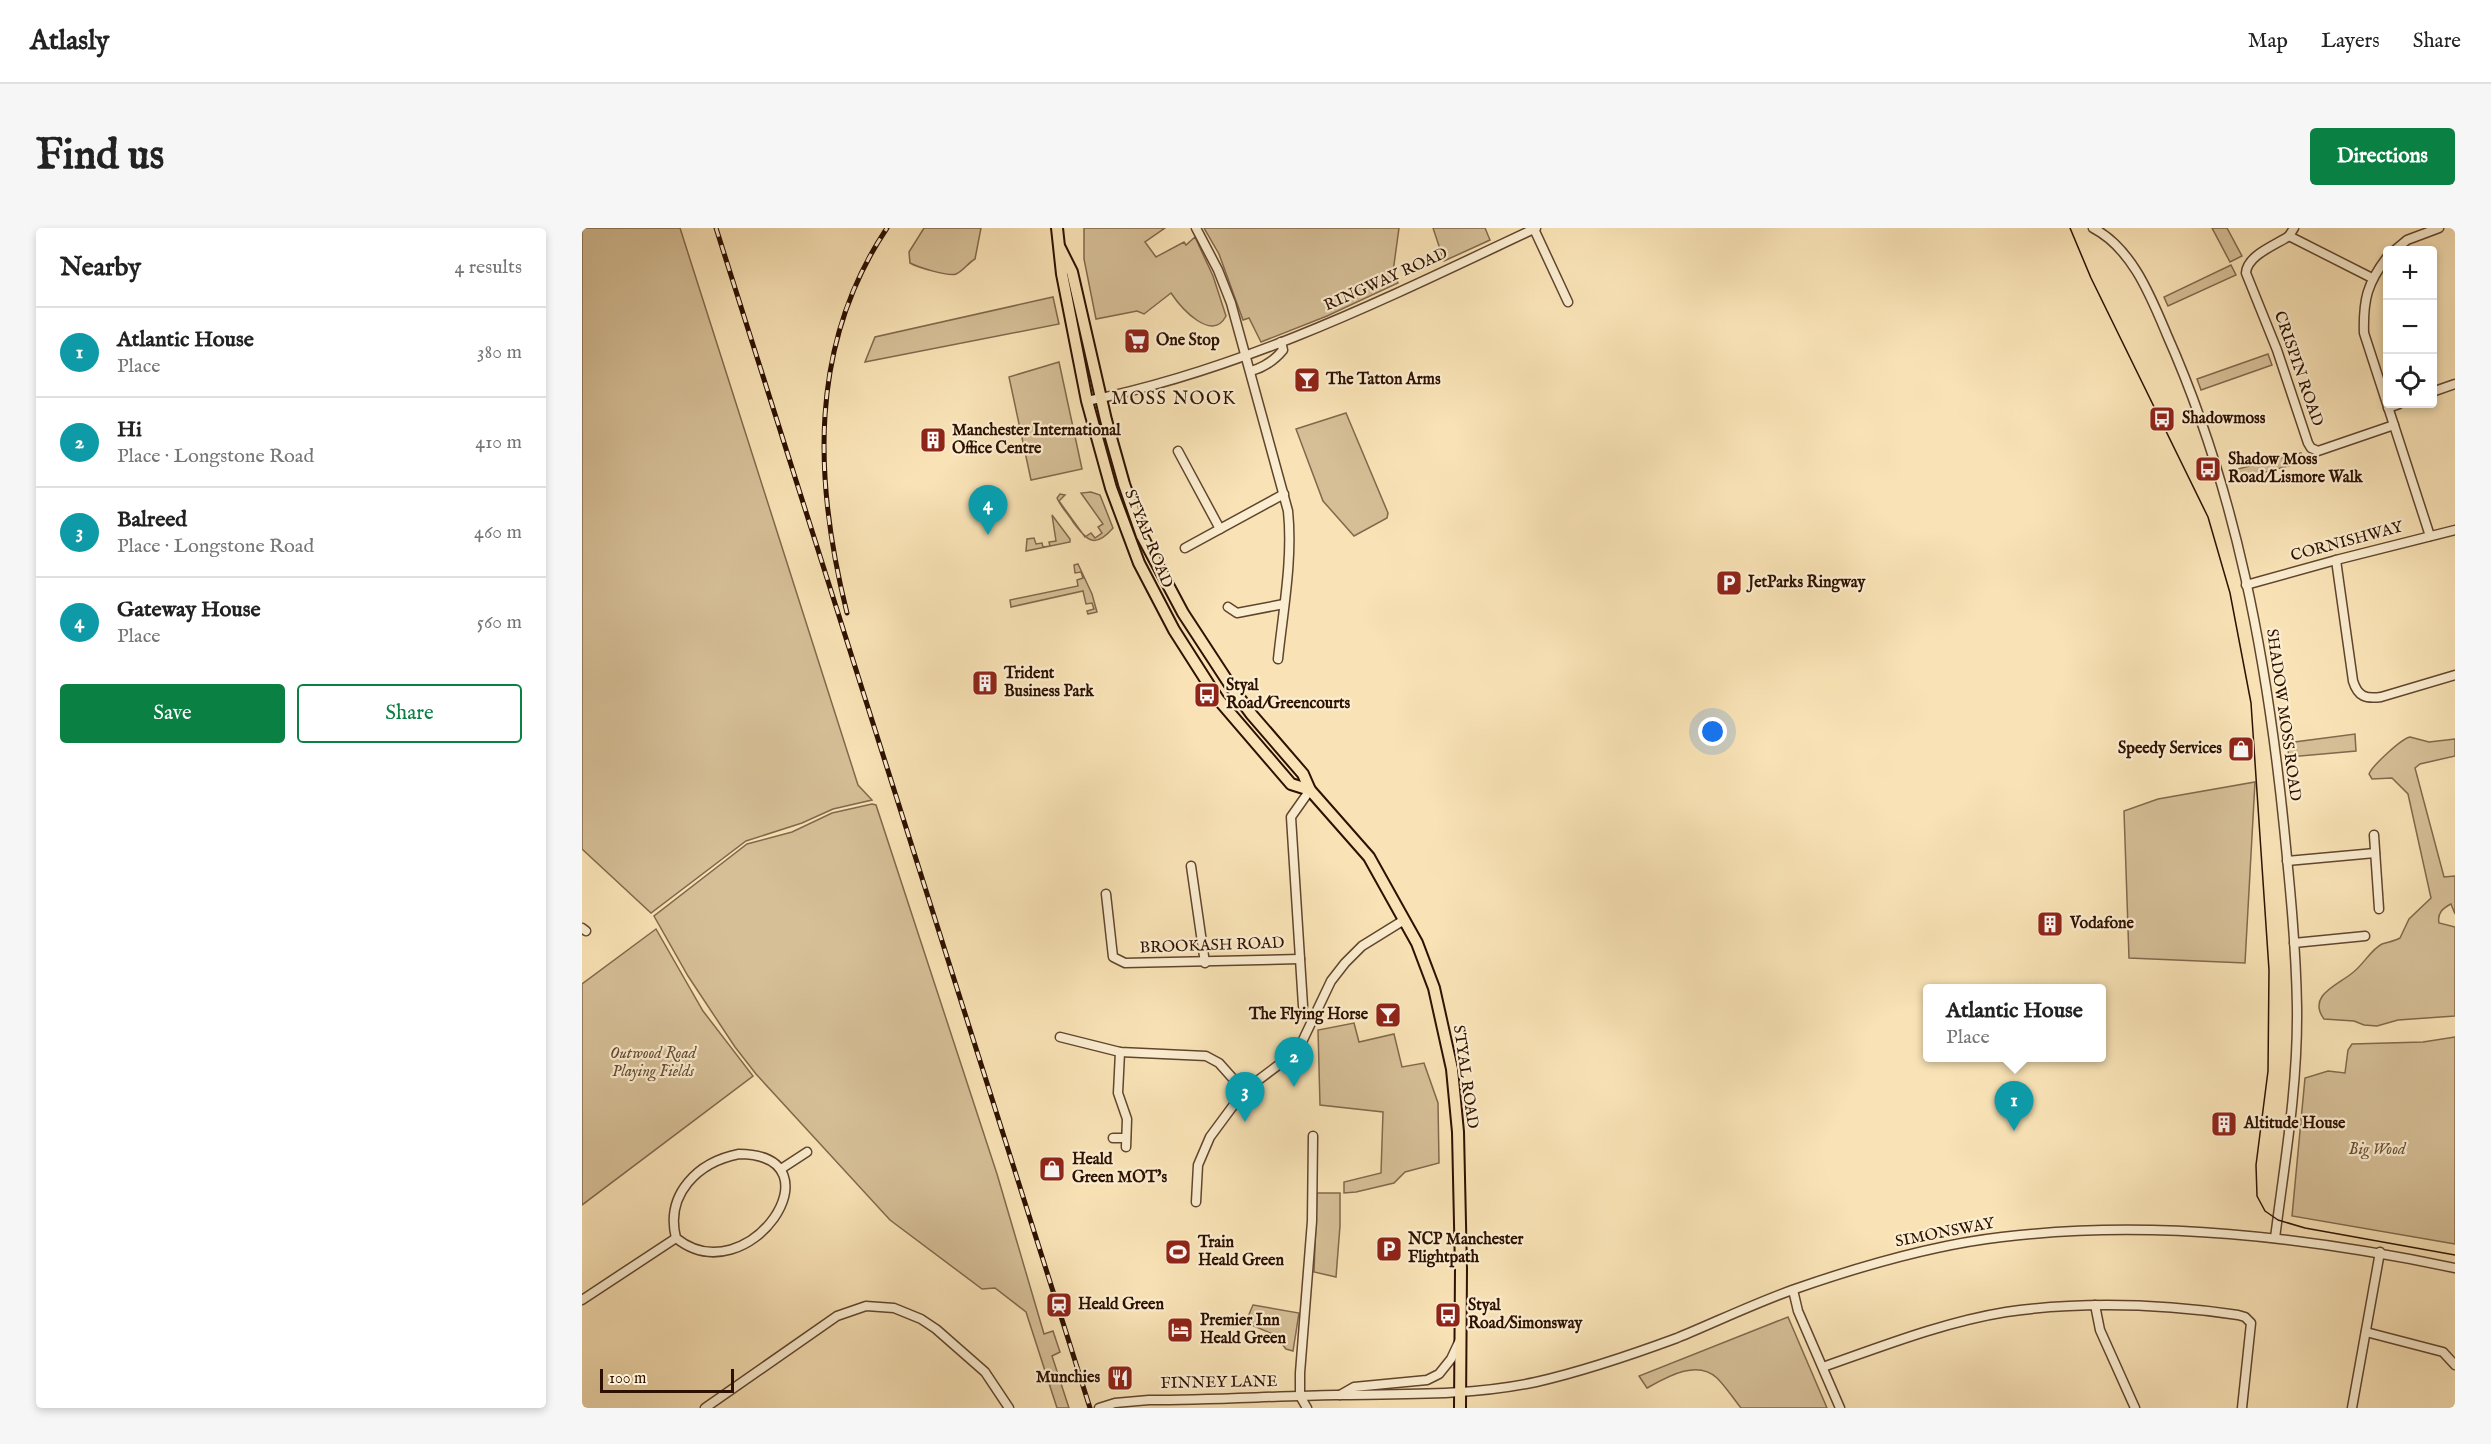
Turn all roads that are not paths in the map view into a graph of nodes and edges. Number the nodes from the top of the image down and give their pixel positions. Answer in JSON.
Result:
{"nodes":[{"id":1,"x":1057,"y":228,"type":"edge"},
{"id":2,"x":1196,"y":228,"type":"edge"},
{"id":3,"x":2439,"y":228,"type":"edge"},
{"id":4,"x":1535,"y":229,"type":"edge"},
{"id":5,"x":2097,"y":229,"type":"edge"},
{"id":6,"x":2291,"y":232,"type":"edge"},
{"id":7,"x":2400,"y":246,"type":"edge"},
{"id":8,"x":1060,"y":248,"type":"junction"},
{"id":9,"x":2383,"y":263,"type":"edge"},
{"id":10,"x":2372,"y":278,"type":"junction"},
{"id":11,"x":1568,"y":302,"type":"dead end"},
{"id":12,"x":1281,"y":342,"type":"junction"},
{"id":13,"x":1247,"y":356,"type":"junction"},
{"id":14,"x":1251,"y":371,"type":"junction"},
{"id":15,"x":2455,"y":384,"type":"edge"},
{"id":16,"x":2437,"y":391,"type":"edge"},
{"id":17,"x":2383,"y":392,"type":"edge"},
{"id":18,"x":1101,"y":398,"type":"junction"},
{"id":19,"x":1088,"y":401,"type":"junction"},
{"id":20,"x":2388,"y":408,"type":"edge"},
{"id":21,"x":2394,"y":425,"type":"junction"},
{"id":22,"x":1178,"y":451,"type":"dead end"},
{"id":23,"x":1284,"y":494,"type":"junction"},
{"id":24,"x":1220,"y":529,"type":"junction"},
{"id":25,"x":2455,"y":530,"type":"edge"},
{"id":26,"x":2430,"y":536,"type":"junction"},
{"id":27,"x":1185,"y":548,"type":"dead end"},
{"id":28,"x":2336,"y":560,"type":"junction"},
{"id":29,"x":2246,"y":585,"type":"junction"},
{"id":30,"x":1284,"y":604,"type":"junction"},
{"id":31,"x":1228,"y":607,"type":"dead end"},
{"id":32,"x":1278,"y":659,"type":"dead end"},
{"id":33,"x":2455,"y":675,"type":"edge"},
{"id":34,"x":1310,"y":790,"type":"junction"},
{"id":35,"x":2374,"y":836,"type":"dead end"},
{"id":36,"x":2374,"y":853,"type":"junction"},
{"id":37,"x":2287,"y":861,"type":"junction"},
{"id":38,"x":1191,"y":866,"type":"dead end"},
{"id":39,"x":1107,"y":894,"type":"dead end"},
{"id":40,"x":2379,"y":909,"type":"dead end"},
{"id":41,"x":1404,"y":920,"type":"junction"},
{"id":42,"x":2365,"y":936,"type":"dead end"},
{"id":43,"x":2294,"y":943,"type":"junction"},
{"id":44,"x":1300,"y":958,"type":"junction"},
{"id":45,"x":1205,"y":963,"type":"junction"},
{"id":46,"x":1303,"y":1006,"type":"dead end"},
{"id":47,"x":1060,"y":1037,"type":"dead end"},
{"id":48,"x":1120,"y":1052,"type":"junction"},
{"id":49,"x":1244,"y":1091,"type":"junction"},
{"id":50,"x":1313,"y":1136,"type":"dead end"},
{"id":51,"x":1113,"y":1138,"type":"dead end"},
{"id":52,"x":807,"y":1152,"type":"dead end"},
{"id":53,"x":781,"y":1169,"type":"junction"},
{"id":54,"x":1196,"y":1202,"type":"dead end"},
{"id":55,"x":676,"y":1238,"type":"junction"},
{"id":56,"x":2275,"y":1238,"type":"junction"},
{"id":57,"x":2380,"y":1252,"type":"junction"},
{"id":58,"x":2455,"y":1268,"type":"edge"},
{"id":59,"x":1793,"y":1290,"type":"junction"},
{"id":60,"x":582,"y":1300,"type":"edge"},
{"id":61,"x":2095,"y":1305,"type":"junction"},
{"id":62,"x":2366,"y":1332,"type":"junction"},
{"id":63,"x":1461,"y":1340,"type":"junction"},
{"id":64,"x":2455,"y":1365,"type":"edge"},
{"id":65,"x":1823,"y":1367,"type":"junction"},
{"id":66,"x":1460,"y":1393,"type":"junction"},
{"id":67,"x":1340,"y":1395,"type":"junction"},
{"id":68,"x":1300,"y":1396,"type":"junction"},
{"id":69,"x":705,"y":1408,"type":"edge"},
{"id":70,"x":1009,"y":1408,"type":"edge"},
{"id":71,"x":1100,"y":1408,"type":"edge"},
{"id":72,"x":1307,"y":1408,"type":"edge"},
{"id":73,"x":1460,"y":1408,"type":"edge"},
{"id":74,"x":1840,"y":1408,"type":"edge"},
{"id":75,"x":2135,"y":1408,"type":"edge"},
{"id":76,"x":2242,"y":1408,"type":"edge"},
{"id":77,"x":2352,"y":1408,"type":"edge"}],
"edges":[{"from":1,"to":8,"type":"main road","name":"STYAL ROAD"},
{"from":2,"to":13,"type":"street"},
{"from":3,"to":7,"type":"street"},
{"from":4,"to":11,"type":"street"},
{"from":4,"to":12,"type":"street","name":"RINGWAY ROAD"},
{"from":5,"to":29,"type":"street","name":"SHADOW MOSS ROAD"},
{"from":6,"to":10,"type":"street"},
{"from":6,"to":21,"type":"street","name":"CRISPIN ROAD"},
{"from":8,"to":18,"type":"main road","name":"STYAL ROAD"},
{"from":8,"to":19,"type":"main road","name":"STYAL ROAD"},
{"from":9,"to":10,"type":"street"},
{"from":10,"to":17,"type":"street"},
{"from":12,"to":13,"type":"street","name":"RINGWAY ROAD"},
{"from":12,"to":14,"type":"street"},
{"from":13,"to":14,"type":"street"},
{"from":13,"to":18,"type":"street","name":"RINGWAY ROAD"},
{"from":14,"to":23,"type":"street"},
{"from":15,"to":16,"type":"street"},
{"from":18,"to":19,"type":"street","name":"RINGWAY ROAD"},
{"from":18,"to":34,"type":"main road","name":"STYAL ROAD"},
{"from":19,"to":34,"type":"main road","name":"STYAL ROAD"},
{"from":20,"to":21,"type":"street"},
{"from":21,"to":26,"type":"street"},
{"from":22,"to":24,"type":"street"},
{"from":23,"to":24,"type":"street"},
{"from":23,"to":30,"type":"street"},
{"from":24,"to":27,"type":"street"},
{"from":25,"to":26,"type":"street","name":"CORNISHWAY"},
{"from":26,"to":28,"type":"street","name":"CORNISHWAY"},
{"from":28,"to":29,"type":"street","name":"CORNISHWAY"},
{"from":28,"to":33,"type":"street"},
{"from":29,"to":37,"type":"street","name":"SHADOW MOSS ROAD"},
{"from":30,"to":31,"type":"street"},
{"from":30,"to":32,"type":"street"},
{"from":34,"to":41,"type":"main road","name":"STYAL ROAD"},
{"from":34,"to":44,"type":"street"},
{"from":35,"to":36,"type":"street"},
{"from":36,"to":37,"type":"street"},
{"from":36,"to":40,"type":"street"},
{"from":37,"to":43,"type":"street","name":"SHADOW MOSS ROAD"},
{"from":38,"to":45,"type":"street"},
{"from":39,"to":45,"type":"street","name":"BROOKASH ROAD"},
{"from":41,"to":49,"type":"street"},
{"from":41,"to":63,"type":"main road","name":"STYAL ROAD"},
{"from":42,"to":43,"type":"street"},
{"from":43,"to":56,"type":"street","name":"SHADOW MOSS ROAD"},
{"from":44,"to":45,"type":"street","name":"BROOKASH ROAD"},
{"from":44,"to":46,"type":"street"},
{"from":47,"to":48,"type":"street"},
{"from":48,"to":49,"type":"street"},
{"from":48,"to":51,"type":"street"},
{"from":49,"to":54,"type":"street"},
{"from":50,"to":68,"type":"street"},
{"from":52,"to":53,"type":"street"},
{"from":53,"to":55,"type":"street"},
{"from":53,"to":55,"type":"street"},
{"from":55,"to":60,"type":"street"},
{"from":56,"to":57,"type":"street","name":"SIMONSWAY"},
{"from":56,"to":59,"type":"street","name":"SIMONSWAY"},
{"from":57,"to":58,"type":"street","name":"SIMONSWAY"},
{"from":57,"to":62,"type":"street"},
{"from":59,"to":65,"type":"street"},
{"from":59,"to":66,"type":"street","name":"SIMONSWAY"},
{"from":61,"to":65,"type":"street"},
{"from":61,"to":75,"type":"street"},
{"from":61,"to":76,"type":"street"},
{"from":62,"to":64,"type":"street"},
{"from":62,"to":77,"type":"street"},
{"from":63,"to":66,"type":"main road","name":"STYAL ROAD"},
{"from":63,"to":67,"type":"street","name":"FINNEY LANE"},
{"from":65,"to":74,"type":"street"},
{"from":66,"to":67,"type":"street","name":"FINNEY LANE"},
{"from":66,"to":73,"type":"main road","name":"STYAL ROAD"},
{"from":67,"to":68,"type":"street","name":"FINNEY LANE"},
{"from":68,"to":71,"type":"street","name":"FINNEY LANE"},
{"from":68,"to":72,"type":"street"},
{"from":69,"to":70,"type":"street"}]}
